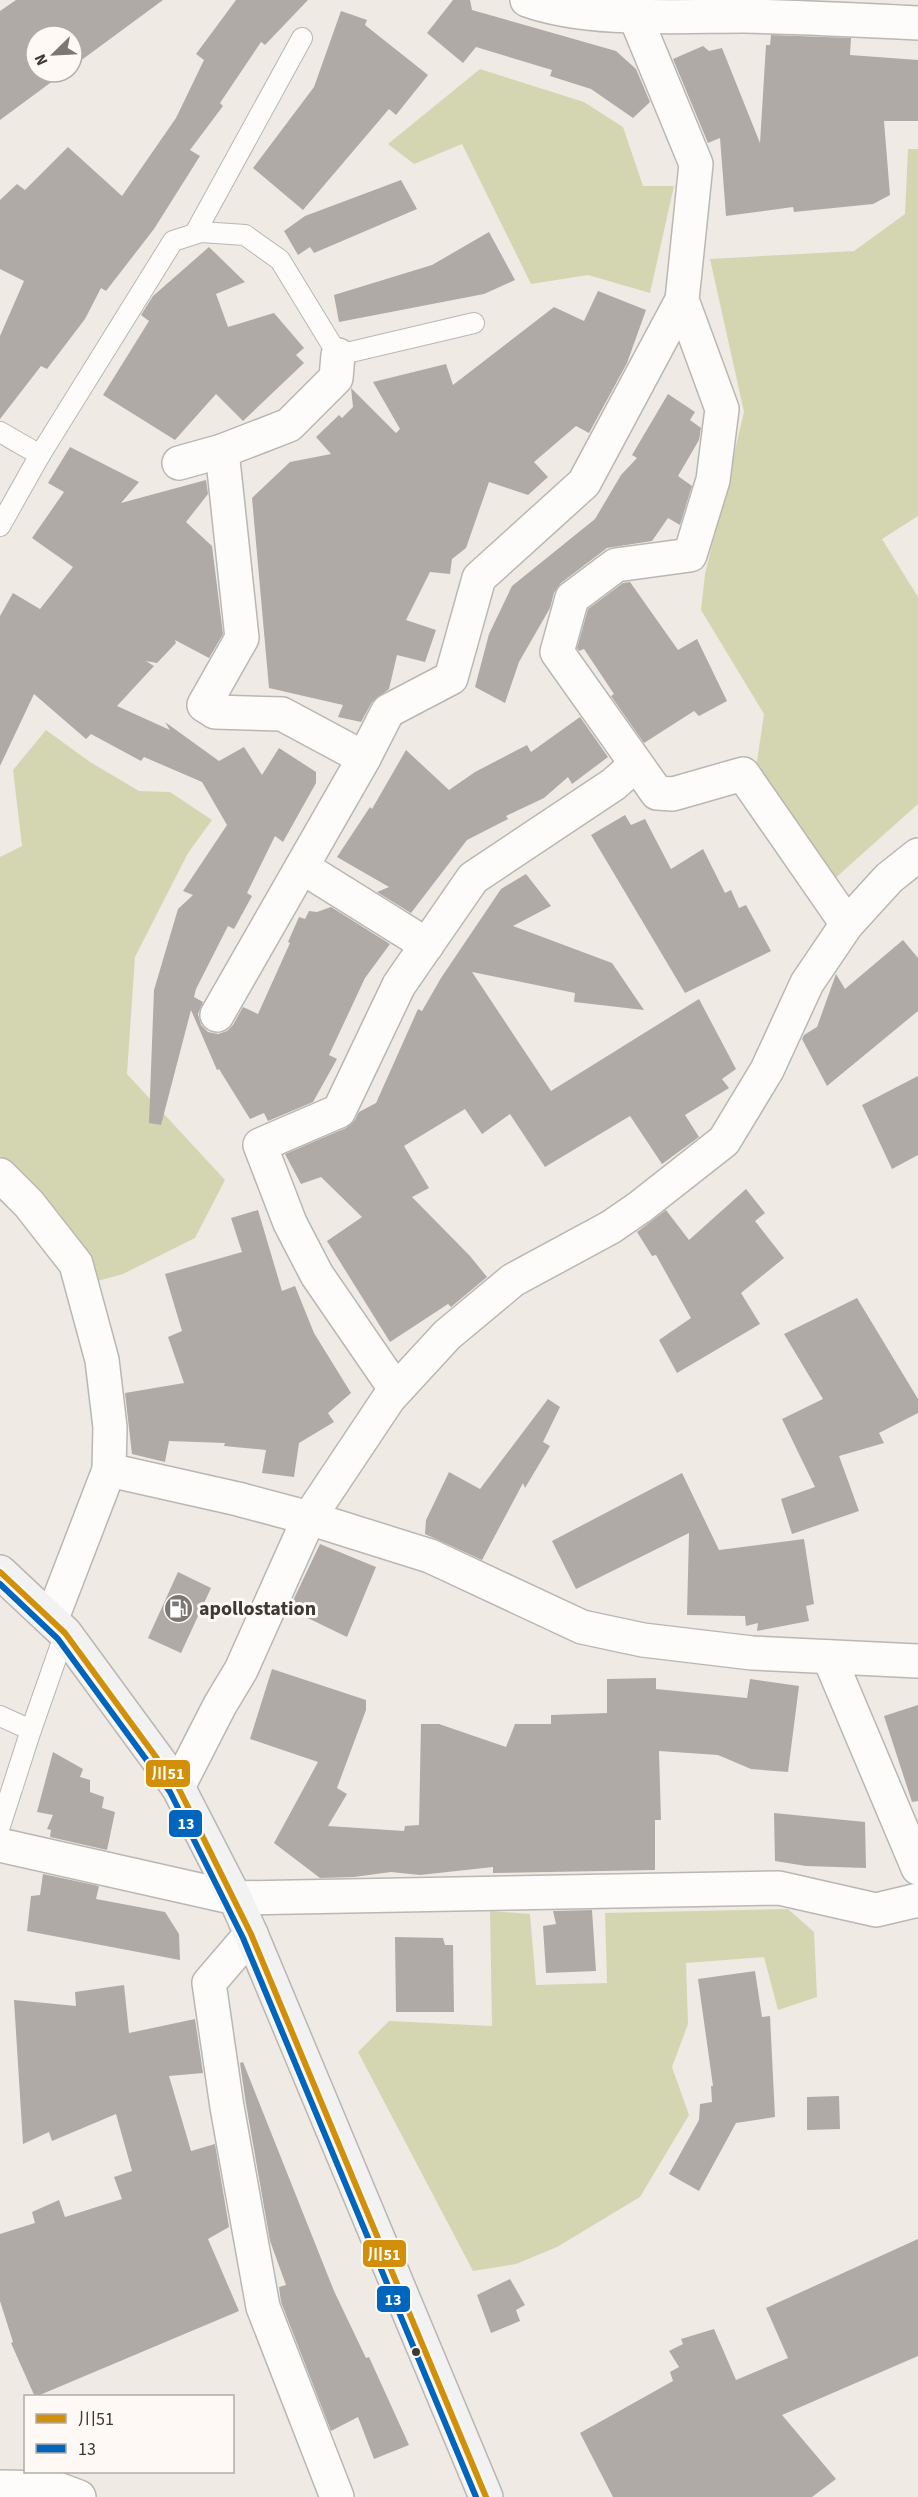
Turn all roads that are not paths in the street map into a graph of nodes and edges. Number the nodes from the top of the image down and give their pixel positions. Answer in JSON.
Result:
{"nodes":[{"id":1,"x":527,"y":0,"type":"edge"},
{"id":2,"x":635,"y":16,"type":"junction"},
{"id":3,"x":918,"y":23,"type":"edge"},
{"id":4,"x":302,"y":38,"type":"dead end"},
{"id":5,"x":195,"y":233,"type":"junction"},
{"id":6,"x":682,"y":300,"type":"junction"},
{"id":7,"x":474,"y":323,"type":"dead end"},
{"id":8,"x":338,"y":355,"type":"junction"},
{"id":9,"x":0,"y":432,"type":"edge"},
{"id":10,"x":222,"y":451,"type":"junction"},
{"id":11,"x":40,"y":455,"type":"junction"},
{"id":12,"x":179,"y":464,"type":"dead end"},
{"id":13,"x":0,"y":526,"type":"edge"},
{"id":14,"x":364,"y":758,"type":"junction"},
{"id":15,"x":636,"y":764,"type":"junction"},
{"id":16,"x":918,"y":855,"type":"edge"},
{"id":17,"x":302,"y":867,"type":"junction"},
{"id":18,"x":847,"y":924,"type":"junction"},
{"id":19,"x":427,"y":945,"type":"junction"},
{"id":20,"x":217,"y":1015,"type":"dead end"},
{"id":21,"x":0,"y":1175,"type":"edge"},
{"id":22,"x":396,"y":1390,"type":"junction"},
{"id":23,"x":109,"y":1470,"type":"junction"},
{"id":24,"x":309,"y":1518,"type":"junction"},
{"id":25,"x":0,"y":1572,"type":"edge"},
{"id":26,"x":58,"y":1625,"type":"junction"},
{"id":27,"x":829,"y":1657,"type":"junction"},
{"id":28,"x":918,"y":1661,"type":"edge"},
{"id":29,"x":0,"y":1716,"type":"edge"},
{"id":30,"x":31,"y":1730,"type":"junction"},
{"id":31,"x":178,"y":1786,"type":"junction"},
{"id":32,"x":0,"y":1826,"type":"edge"},
{"id":33,"x":0,"y":1845,"type":"edge"},
{"id":34,"x":918,"y":1868,"type":"edge"},
{"id":35,"x":235,"y":1898,"type":"junction"},
{"id":36,"x":918,"y":1900,"type":"edge"},
{"id":37,"x":251,"y":1934,"type":"junction"},
{"id":38,"x":0,"y":2487,"type":"edge"},
{"id":39,"x":79,"y":2497,"type":"edge"},
{"id":40,"x":338,"y":2497,"type":"edge"},
{"id":41,"x":486,"y":2497,"type":"edge"}],
"edges":[{"from":1,"to":2,"type":"street"},
{"from":2,"to":3,"type":"street"},
{"from":2,"to":6,"type":"street"},
{"from":4,"to":5,"type":"lane"},
{"from":5,"to":8,"type":"lane"},
{"from":5,"to":11,"type":"lane"},
{"from":6,"to":14,"type":"street"},
{"from":6,"to":15,"type":"street"},
{"from":7,"to":8,"type":"lane"},
{"from":8,"to":10,"type":"street"},
{"from":9,"to":11,"type":"lane"},
{"from":10,"to":12,"type":"street"},
{"from":10,"to":14,"type":"street"},
{"from":11,"to":13,"type":"lane"},
{"from":14,"to":17,"type":"street"},
{"from":15,"to":18,"type":"street"},
{"from":15,"to":19,"type":"street"},
{"from":16,"to":18,"type":"street"},
{"from":17,"to":19,"type":"street"},
{"from":17,"to":20,"type":"street"},
{"from":18,"to":22,"type":"street"},
{"from":19,"to":22,"type":"street"},
{"from":21,"to":23,"type":"street"},
{"from":22,"to":24,"type":"street"},
{"from":23,"to":24,"type":"street"},
{"from":23,"to":26,"type":"street"},
{"from":24,"to":27,"type":"street"},
{"from":24,"to":31,"type":"street"},
{"from":25,"to":26,"type":"main road"},
{"from":26,"to":30,"type":"lane"},
{"from":26,"to":31,"type":"main road"},
{"from":27,"to":28,"type":"street"},
{"from":27,"to":34,"type":"street"},
{"from":29,"to":30,"type":"lane"},
{"from":30,"to":32,"type":"lane"},
{"from":31,"to":35,"type":"main road"},
{"from":33,"to":35,"type":"street"},
{"from":35,"to":36,"type":"street"},
{"from":35,"to":37,"type":"main road"},
{"from":37,"to":40,"type":"street"},
{"from":37,"to":41,"type":"main road"},
{"from":38,"to":39,"type":"street"}]}
